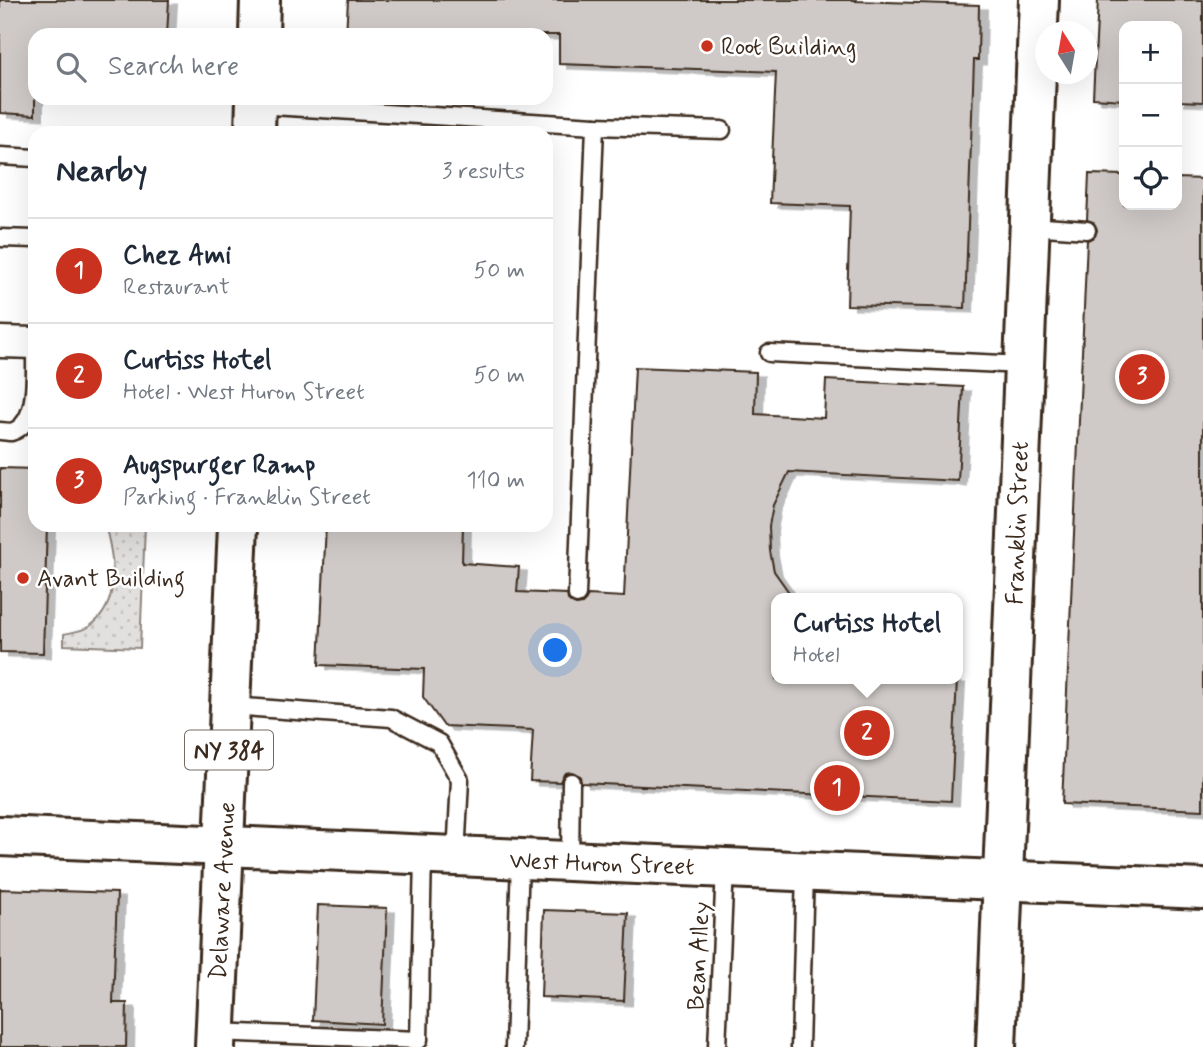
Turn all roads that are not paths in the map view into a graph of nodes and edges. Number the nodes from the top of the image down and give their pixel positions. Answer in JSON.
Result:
{"nodes":[{"id":1,"x":260,"y":0,"type":"edge"},
{"id":2,"x":1038,"y":0,"type":"edge"},
{"id":3,"x":259,"y":28,"type":"edge"},
{"id":4,"x":256,"y":112,"type":"edge"},
{"id":5,"x":595,"y":126,"type":"junction"},
{"id":6,"x":722,"y":130,"type":"dead end"},
{"id":7,"x":0,"y":156,"type":"edge"},
{"id":8,"x":28,"y":158,"type":"edge"},
{"id":9,"x":1030,"y":226,"type":"junction"},
{"id":10,"x":1087,"y":230,"type":"dead end"},
{"id":11,"x":0,"y":238,"type":"edge"},
{"id":12,"x":28,"y":239,"type":"edge"},
{"id":13,"x":0,"y":342,"type":"edge"},
{"id":14,"x":28,"y":344,"type":"edge"},
{"id":15,"x":769,"y":354,"type":"dead end"},
{"id":16,"x":1024,"y":365,"type":"junction"},
{"id":17,"x":28,"y":418,"type":"edge"},
{"id":18,"x":0,"y":431,"type":"edge"},
{"id":19,"x":238,"y":532,"type":"edge"},
{"id":20,"x":576,"y":594,"type":"dead end"},
{"id":21,"x":231,"y":706,"type":"junction"},
{"id":22,"x":571,"y":782,"type":"dead end"},
{"id":23,"x":0,"y":836,"type":"edge"},
{"id":24,"x":225,"y":846,"type":"junction"},
{"id":25,"x":440,"y":856,"type":"junction"},
{"id":26,"x":520,"y":859,"type":"junction"},
{"id":27,"x":570,"y":861,"type":"junction"},
{"id":28,"x":725,"y":868,"type":"junction"},
{"id":29,"x":805,"y":872,"type":"junction"},
{"id":30,"x":1003,"y":880,"type":"junction"},
{"id":31,"x":1203,"y":889,"type":"edge"},
{"id":32,"x":215,"y":1040,"type":"edge"},
{"id":33,"x":514,"y":1047,"type":"edge"},
{"id":34,"x":717,"y":1047,"type":"edge"},
{"id":35,"x":800,"y":1047,"type":"edge"},
{"id":36,"x":996,"y":1047,"type":"edge"}],
"edges":[{"from":1,"to":3,"type":"street"},
{"from":2,"to":9,"type":"street","name":"Franklin Street"},
{"from":4,"to":5,"type":"lane"},
{"from":5,"to":6,"type":"lane"},
{"from":5,"to":20,"type":"lane"},
{"from":7,"to":8,"type":"lane"},
{"from":9,"to":10,"type":"lane"},
{"from":9,"to":16,"type":"street","name":"Franklin Street"},
{"from":11,"to":12,"type":"lane"},
{"from":13,"to":14,"type":"street"},
{"from":15,"to":16,"type":"lane"},
{"from":16,"to":30,"type":"street","name":"Franklin Street"},
{"from":17,"to":18,"type":"lane"},
{"from":19,"to":21,"type":"street","name":"Delaware Avenue","number":"NY 384"},
{"from":21,"to":24,"type":"street","name":"Delaware Avenue","number":"NY 384"},
{"from":21,"to":25,"type":"lane"},
{"from":22,"to":27,"type":"lane"},
{"from":23,"to":24,"type":"street","name":"West Huron Street"},
{"from":24,"to":25,"type":"street","name":"West Huron Street"},
{"from":24,"to":32,"type":"street","name":"Delaware Avenue","number":"NY 384"},
{"from":25,"to":26,"type":"street","name":"West Huron Street"},
{"from":25,"to":32,"type":"lane"},
{"from":26,"to":27,"type":"street","name":"West Huron Street"},
{"from":26,"to":33,"type":"lane"},
{"from":27,"to":28,"type":"street","name":"West Huron Street"},
{"from":28,"to":29,"type":"street","name":"West Huron Street"},
{"from":28,"to":34,"type":"lane","name":"Bean Alley"},
{"from":29,"to":30,"type":"street","name":"West Huron Street"},
{"from":29,"to":35,"type":"lane"},
{"from":30,"to":31,"type":"street","name":"West Huron Street"},
{"from":30,"to":36,"type":"street","name":"Franklin Street"}]}
